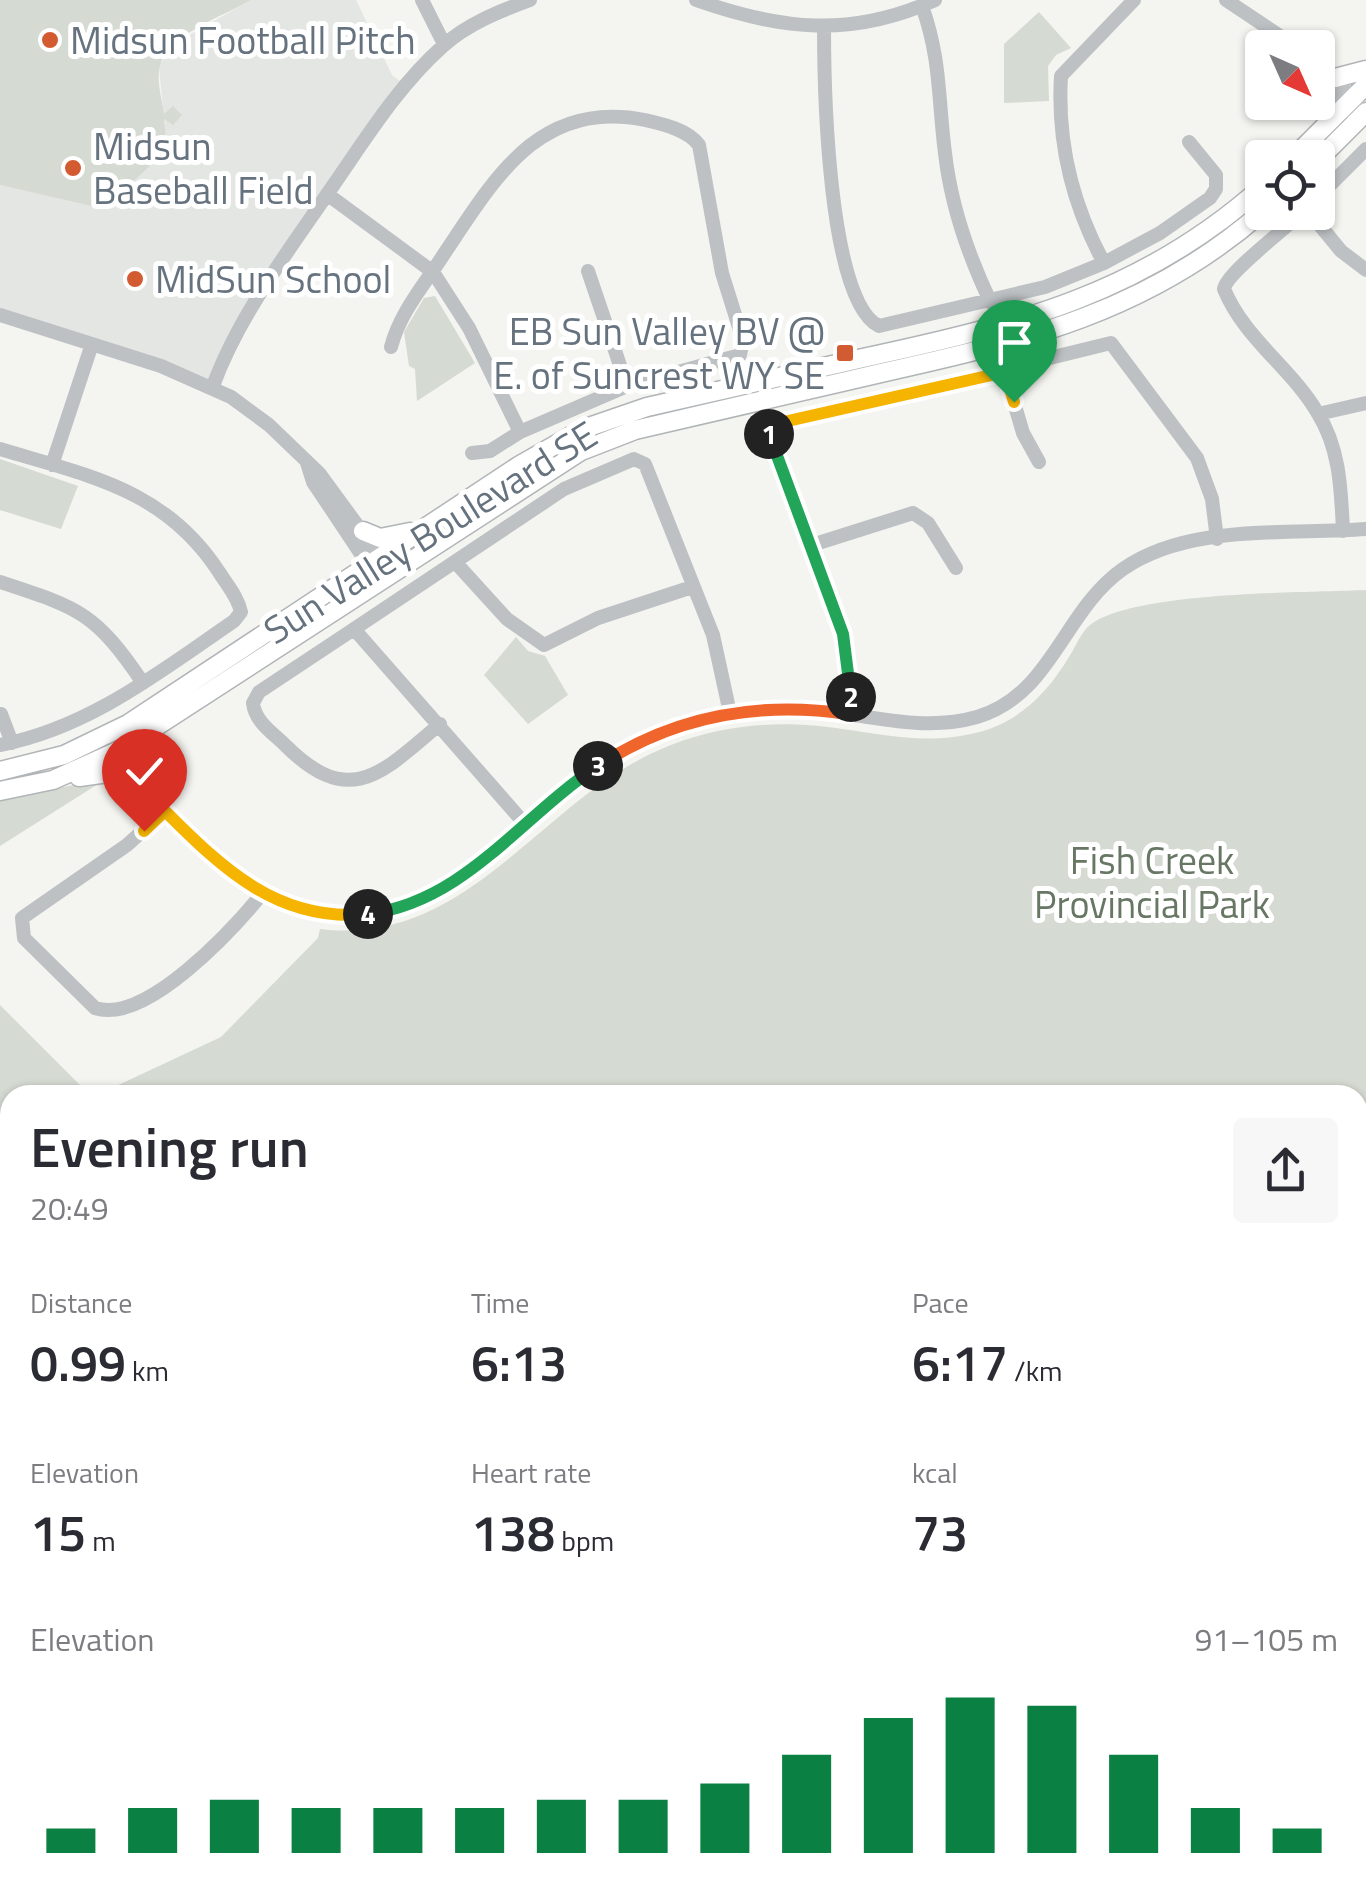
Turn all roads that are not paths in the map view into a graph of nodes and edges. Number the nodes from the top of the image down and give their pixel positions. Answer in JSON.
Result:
{"nodes":[{"id":1,"x":422,"y":0,"type":"edge"},
{"id":2,"x":530,"y":0,"type":"edge"},
{"id":3,"x":696,"y":0,"type":"edge"},
{"id":4,"x":1134,"y":0,"type":"edge"},
{"id":5,"x":1226,"y":0,"type":"edge"},
{"id":6,"x":928,"y":3,"type":"edge"},
{"id":7,"x":824,"y":26,"type":"junction"},
{"id":8,"x":1266,"y":30,"type":"edge"},
{"id":9,"x":444,"y":44,"type":"junction"},
{"id":10,"x":1366,"y":70,"type":"edge"},
{"id":11,"x":1335,"y":78,"type":"edge"},
{"id":12,"x":1335,"y":87,"type":"edge"},
{"id":13,"x":1358,"y":104,"type":"edge"},
{"id":14,"x":1315,"y":140,"type":"edge"},
{"id":15,"x":1332,"y":140,"type":"edge"},
{"id":16,"x":1188,"y":142,"type":"dead end"},
{"id":17,"x":1366,"y":149,"type":"edge"},
{"id":18,"x":1335,"y":180,"type":"edge"},
{"id":19,"x":327,"y":194,"type":"junction"},
{"id":20,"x":1245,"y":200,"type":"edge"},
{"id":21,"x":1245,"y":224,"type":"edge"},
{"id":22,"x":1286,"y":230,"type":"edge"},
{"id":23,"x":1322,"y":230,"type":"edge"},
{"id":24,"x":1104,"y":263,"type":"junction"},
{"id":25,"x":1366,"y":270,"type":"edge"},
{"id":26,"x":588,"y":271,"type":"dead end"},
{"id":27,"x":432,"y":272,"type":"junction"},
{"id":28,"x":991,"y":302,"type":"junction"},
{"id":29,"x":0,"y":315,"type":"edge"},
{"id":30,"x":92,"y":344,"type":"junction"},
{"id":31,"x":391,"y":346,"type":"dead end"},
{"id":32,"x":1005,"y":372,"type":"junction"},
{"id":33,"x":214,"y":386,"type":"junction"},
{"id":34,"x":627,"y":386,"type":"junction"},
{"id":35,"x":1366,"y":403,"type":"edge"},
{"id":36,"x":1318,"y":414,"type":"junction"},
{"id":37,"x":520,"y":432,"type":"junction"},
{"id":38,"x":0,"y":450,"type":"edge"},
{"id":39,"x":472,"y":453,"type":"dead end"},
{"id":40,"x":307,"y":462,"type":"junction"},
{"id":41,"x":1039,"y":462,"type":"dead end"},
{"id":42,"x":52,"y":465,"type":"junction"},
{"id":43,"x":424,"y":528,"type":"junction"},
{"id":44,"x":1366,"y":529,"type":"edge"},
{"id":45,"x":363,"y":530,"type":"junction"},
{"id":46,"x":1344,"y":531,"type":"junction"},
{"id":47,"x":1216,"y":539,"type":"junction"},
{"id":48,"x":812,"y":545,"type":"junction"},
{"id":49,"x":456,"y":562,"type":"junction"},
{"id":50,"x":956,"y":568,"type":"dead end"},
{"id":51,"x":380,"y":569,"type":"junction"},
{"id":52,"x":0,"y":582,"type":"edge"},
{"id":53,"x":692,"y":587,"type":"junction"},
{"id":54,"x":354,"y":629,"type":"junction"},
{"id":55,"x":143,"y":683,"type":"junction"},
{"id":56,"x":730,"y":713,"type":"junction"},
{"id":57,"x":1,"y":714,"type":"edge"},
{"id":58,"x":848,"y":714,"type":"junction"},
{"id":59,"x":440,"y":724,"type":"junction"},
{"id":60,"x":115,"y":742,"type":"junction"},
{"id":61,"x":6,"y":744,"type":"edge"},
{"id":62,"x":0,"y":771,"type":"edge"},
{"id":63,"x":53,"y":780,"type":"junction"},
{"id":64,"x":138,"y":780,"type":"junction"},
{"id":65,"x":0,"y":791,"type":"edge"},
{"id":66,"x":165,"y":811,"type":"junction"},
{"id":67,"x":525,"y":824,"type":"junction"},
{"id":68,"x":262,"y":894,"type":"junction"}],
"edges":[{"from":1,"to":9,"type":"street"},
{"from":2,"to":9,"type":"street"},
{"from":3,"to":7,"type":"street"},
{"from":4,"to":24,"type":"street"},
{"from":5,"to":8,"type":"street"},
{"from":6,"to":7,"type":"street"},
{"from":6,"to":28,"type":"street"},
{"from":7,"to":28,"type":"street"},
{"from":9,"to":19,"type":"street"},
{"from":10,"to":11,"type":"main road"},
{"from":12,"to":13,"type":"street"},
{"from":13,"to":14,"type":"main road"},
{"from":13,"to":15,"type":"main road"},
{"from":16,"to":24,"type":"street"},
{"from":17,"to":18,"type":"street"},
{"from":19,"to":27,"type":"street"},
{"from":19,"to":33,"type":"street"},
{"from":20,"to":43,"type":"main road","name":"Sun Valley Boulevard SE"},
{"from":21,"to":51,"type":"main road","name":"Sun Valley Boulevard SE"},
{"from":22,"to":36,"type":"street"},
{"from":23,"to":25,"type":"street"},
{"from":24,"to":28,"type":"street"},
{"from":26,"to":34,"type":"street"},
{"from":27,"to":31,"type":"street"},
{"from":27,"to":34,"type":"street"},
{"from":27,"to":37,"type":"street"},
{"from":29,"to":30,"type":"street"},
{"from":30,"to":33,"type":"street"},
{"from":30,"to":42,"type":"street"},
{"from":32,"to":41,"type":"street"},
{"from":32,"to":47,"type":"street"},
{"from":32,"to":48,"type":"street"},
{"from":33,"to":40,"type":"street"},
{"from":34,"to":37,"type":"street"},
{"from":35,"to":36,"type":"street"},
{"from":36,"to":46,"type":"street"},
{"from":37,"to":39,"type":"street"},
{"from":38,"to":42,"type":"street"},
{"from":40,"to":45,"type":"street"},
{"from":40,"to":51,"type":"street"},
{"from":42,"to":55,"type":"street"},
{"from":43,"to":45,"type":"main road"},
{"from":43,"to":51,"type":"main road","name":"Sun Valley Boulevard SE"},
{"from":44,"to":46,"type":"street"},
{"from":45,"to":51,"type":"street"},
{"from":46,"to":47,"type":"street"},
{"from":47,"to":58,"type":"street"},
{"from":48,"to":50,"type":"street"},
{"from":48,"to":58,"type":"street"},
{"from":49,"to":53,"type":"street"},
{"from":49,"to":53,"type":"street"},
{"from":49,"to":54,"type":"street"},
{"from":51,"to":60,"type":"main road","name":"Sun Valley Boulevard SE"},
{"from":52,"to":55,"type":"street"},
{"from":53,"to":56,"type":"street"},
{"from":54,"to":59,"type":"street"},
{"from":54,"to":59,"type":"street"},
{"from":55,"to":61,"type":"street"},
{"from":56,"to":58,"type":"street"},
{"from":56,"to":67,"type":"street"},
{"from":57,"to":61,"type":"street"},
{"from":59,"to":67,"type":"street"},
{"from":60,"to":62,"type":"main road","name":"Sun Valley Boulevard SE"},
{"from":60,"to":63,"type":"main road","name":"Sun Valley Boulevard SE"},
{"from":60,"to":64,"type":"street"},
{"from":63,"to":64,"type":"main road"},
{"from":63,"to":65,"type":"main road","name":"Sun Valley Boulevard SE"},
{"from":64,"to":66,"type":"street"},
{"from":66,"to":68,"type":"street"},
{"from":66,"to":68,"type":"street"},
{"from":67,"to":68,"type":"street"}]}
